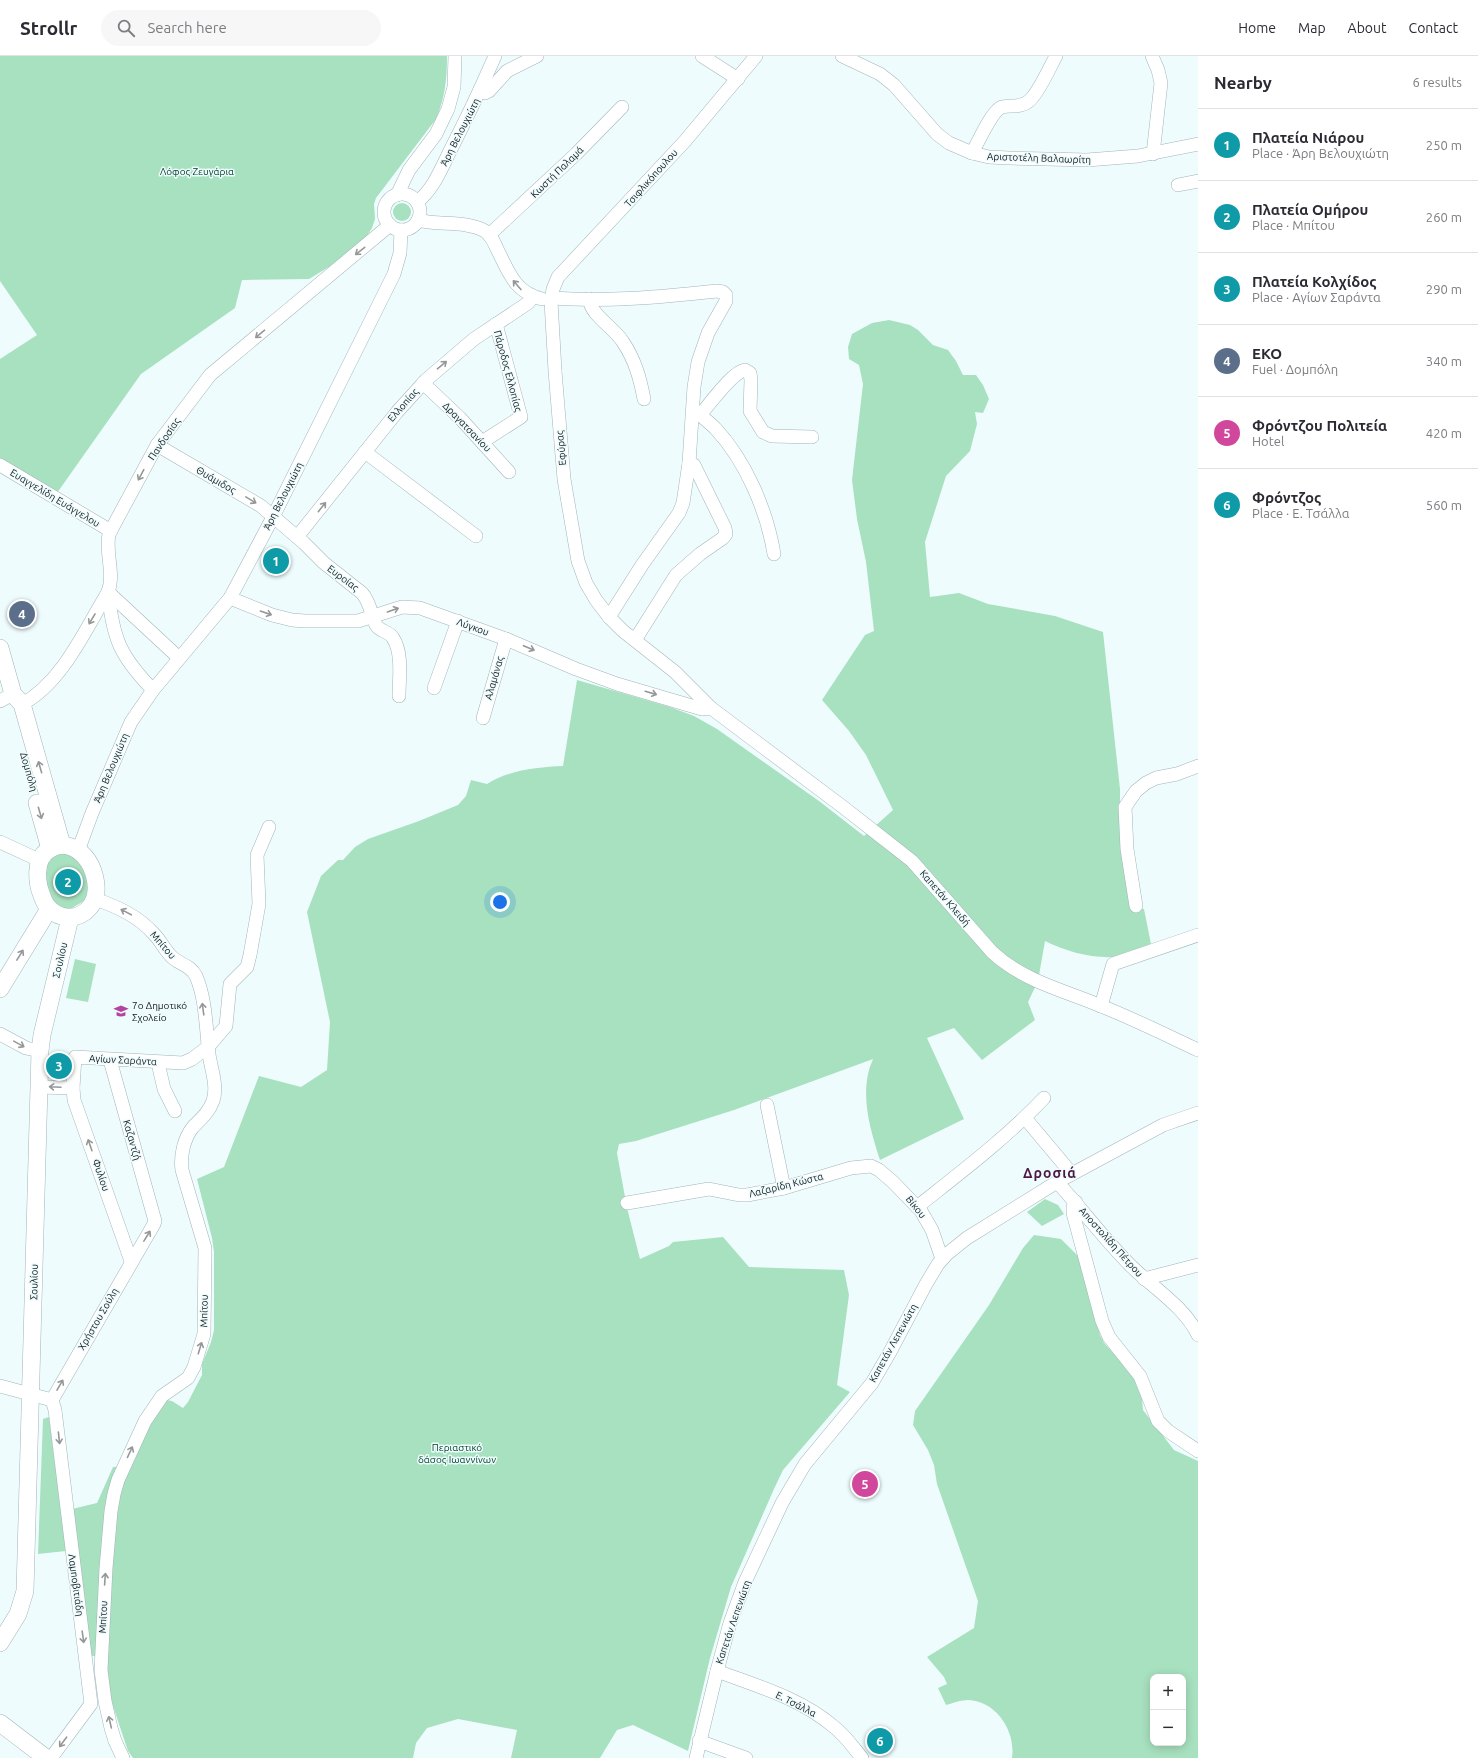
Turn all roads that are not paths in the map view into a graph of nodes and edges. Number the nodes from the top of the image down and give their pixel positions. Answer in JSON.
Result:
{"nodes":[{"id":1,"x":455,"y":56,"type":"edge"},
{"id":2,"x":495,"y":56,"type":"edge"},
{"id":3,"x":538,"y":56,"type":"edge"},
{"id":4,"x":702,"y":56,"type":"edge"},
{"id":5,"x":756,"y":56,"type":"edge"},
{"id":6,"x":842,"y":56,"type":"edge"},
{"id":7,"x":1056,"y":56,"type":"edge"},
{"id":8,"x":1152,"y":56,"type":"edge"},
{"id":9,"x":738,"y":79,"type":"junction"},
{"id":10,"x":480,"y":92,"type":"junction"},
{"id":11,"x":622,"y":107,"type":"dead end"},
{"id":12,"x":1198,"y":144,"type":"edge"},
{"id":13,"x":972,"y":153,"type":"junction"},
{"id":14,"x":1153,"y":154,"type":"junction"},
{"id":15,"x":1198,"y":181,"type":"edge"},
{"id":16,"x":1178,"y":185,"type":"dead end"},
{"id":17,"x":397,"y":195,"type":"junction"},
{"id":18,"x":417,"y":202,"type":"junction"},
{"id":19,"x":418,"y":220,"type":"junction"},
{"id":20,"x":396,"y":228,"type":"junction"},
{"id":21,"x":489,"y":235,"type":"junction"},
{"id":22,"x":533,"y":297,"type":"junction"},
{"id":23,"x":589,"y":299,"type":"junction"},
{"id":24,"x":552,"y":300,"type":"junction"},
{"id":25,"x":496,"y":324,"type":"junction"},
{"id":26,"x":422,"y":383,"type":"junction"},
{"id":27,"x":644,"y":399,"type":"dead end"},
{"id":28,"x":697,"y":412,"type":"junction"},
{"id":29,"x":812,"y":437,"type":"dead end"},
{"id":30,"x":482,"y":442,"type":"junction"},
{"id":31,"x":157,"y":445,"type":"junction"},
{"id":32,"x":365,"y":452,"type":"junction"},
{"id":33,"x":689,"y":463,"type":"junction"},
{"id":34,"x":0,"y":465,"type":"edge"},
{"id":35,"x":509,"y":472,"type":"dead end"},
{"id":36,"x":273,"y":517,"type":"junction"},
{"id":37,"x":111,"y":531,"type":"junction"},
{"id":38,"x":476,"y":536,"type":"dead end"},
{"id":39,"x":297,"y":537,"type":"junction"},
{"id":40,"x":774,"y":554,"type":"dead end"},
{"id":41,"x":108,"y":592,"type":"junction"},
{"id":42,"x":230,"y":598,"type":"junction"},
{"id":43,"x":373,"y":617,"type":"junction"},
{"id":44,"x":608,"y":617,"type":"junction"},
{"id":45,"x":458,"y":621,"type":"junction"},
{"id":46,"x":506,"y":639,"type":"junction"},
{"id":47,"x":635,"y":640,"type":"junction"},
{"id":48,"x":0,"y":648,"type":"edge"},
{"id":49,"x":179,"y":658,"type":"junction"},
{"id":50,"x":434,"y":688,"type":"dead end"},
{"id":51,"x":153,"y":690,"type":"junction"},
{"id":52,"x":399,"y":696,"type":"dead end"},
{"id":53,"x":12,"y":700,"type":"edge"},
{"id":54,"x":711,"y":708,"type":"junction"},
{"id":55,"x":483,"y":718,"type":"dead end"},
{"id":56,"x":1198,"y":766,"type":"edge"},
{"id":57,"x":269,"y":827,"type":"dead end"},
{"id":58,"x":0,"y":842,"type":"edge"},
{"id":59,"x":78,"y":851,"type":"junction"},
{"id":60,"x":50,"y":852,"type":"junction"},
{"id":61,"x":95,"y":899,"type":"junction"},
{"id":62,"x":1136,"y":906,"type":"dead end"},
{"id":63,"x":49,"y":909,"type":"junction"},
{"id":64,"x":70,"y":918,"type":"junction"},
{"id":65,"x":1198,"y":935,"type":"edge"},
{"id":66,"x":0,"y":989,"type":"edge"},
{"id":67,"x":1101,"y":1006,"type":"junction"},
{"id":68,"x":0,"y":1034,"type":"edge"},
{"id":69,"x":208,"y":1047,"type":"junction"},
{"id":70,"x":1198,"y":1050,"type":"edge"},
{"id":71,"x":40,"y":1051,"type":"junction"},
{"id":72,"x":110,"y":1060,"type":"junction"},
{"id":73,"x":158,"y":1063,"type":"junction"},
{"id":74,"x":38,"y":1086,"type":"junction"},
{"id":75,"x":73,"y":1088,"type":"junction"},
{"id":76,"x":1044,"y":1098,"type":"dead end"},
{"id":77,"x":767,"y":1105,"type":"dead end"},
{"id":78,"x":175,"y":1111,"type":"dead end"},
{"id":79,"x":1198,"y":1113,"type":"edge"},
{"id":80,"x":1025,"y":1118,"type":"junction"},
{"id":81,"x":874,"y":1167,"type":"joint"},
{"id":82,"x":1072,"y":1174,"type":"junction"},
{"id":83,"x":1057,"y":1182,"type":"junction"},
{"id":84,"x":784,"y":1188,"type":"junction"},
{"id":85,"x":1076,"y":1202,"type":"junction"},
{"id":86,"x":627,"y":1203,"type":"dead end"},
{"id":87,"x":917,"y":1207,"type":"junction"},
{"id":88,"x":155,"y":1221,"type":"joint"},
{"id":89,"x":942,"y":1259,"type":"junction"},
{"id":90,"x":131,"y":1262,"type":"junction"},
{"id":91,"x":1198,"y":1264,"type":"edge"},
{"id":92,"x":1144,"y":1279,"type":"junction"},
{"id":93,"x":1198,"y":1335,"type":"edge"},
{"id":94,"x":0,"y":1386,"type":"edge"},
{"id":95,"x":31,"y":1394,"type":"junction"},
{"id":96,"x":52,"y":1400,"type":"junction"},
{"id":97,"x":1198,"y":1451,"type":"edge"},
{"id":98,"x":0,"y":1643,"type":"edge"},
{"id":99,"x":717,"y":1671,"type":"junction"},
{"id":100,"x":0,"y":1723,"type":"edge"},
{"id":101,"x":700,"y":1741,"type":"junction"},
{"id":102,"x":46,"y":1758,"type":"edge"},
{"id":103,"x":51,"y":1758,"type":"edge"},
{"id":104,"x":124,"y":1758,"type":"edge"},
{"id":105,"x":696,"y":1758,"type":"edge"},
{"id":106,"x":746,"y":1758,"type":"edge"},
{"id":107,"x":862,"y":1758,"type":"edge"}],
"edges":[{"from":1,"to":17,"type":"street"},
{"from":2,"to":10,"type":"street","name":"Άρη Βελουχιώτη"},
{"from":3,"to":10,"type":"street"},
{"from":4,"to":9,"type":"street"},
{"from":5,"to":9,"type":"street","name":"Τσιφλικόπουλου"},
{"from":6,"to":13,"type":"street","name":"Αριστοτέλη Βαλαωρίτη"},
{"from":7,"to":13,"type":"street"},
{"from":8,"to":14,"type":"street"},
{"from":9,"to":24,"type":"street","name":"Τσιφλικόπουλου"},
{"from":10,"to":18,"type":"street","name":"Άρη Βελουχιώτη"},
{"from":11,"to":21,"type":"street","name":"Κωστή Παλαμά"},
{"from":12,"to":14,"type":"street","name":"Αριστοτέλη Βαλαωρίτη"},
{"from":13,"to":14,"type":"street","name":"Αριστοτέλη Βαλαωρίτη"},
{"from":15,"to":16,"type":"street"},
{"from":17,"to":18,"type":"street"},
{"from":17,"to":20,"type":"street"},
{"from":18,"to":19,"type":"street"},
{"from":19,"to":20,"type":"street"},
{"from":19,"to":21,"type":"street"},
{"from":20,"to":31,"type":"street","name":"Πανδοσίας","one_way":true},
{"from":20,"to":36,"type":"street","name":"Άρη Βελουχιώτη"},
{"from":22,"to":21,"type":"street","one_way":true},
{"from":22,"to":24,"type":"street"},
{"from":22,"to":25,"type":"street","name":"Ελλοπίας"},
{"from":23,"to":24,"type":"street"},
{"from":23,"to":27,"type":"street"},
{"from":23,"to":28,"type":"street"},
{"from":24,"to":44,"type":"street","name":"Εφύρας"},
{"from":26,"to":25,"type":"street","name":"Ελλοπίας","one_way":true},
{"from":25,"to":30,"type":"street","name":"Πάροδος Ελλοπίας"},
{"from":26,"to":30,"type":"street","name":"Δραγατσανίου"},
{"from":26,"to":32,"type":"street","name":"Ελλοπίας"},
{"from":28,"to":29,"type":"street"},
{"from":28,"to":33,"type":"street"},
{"from":28,"to":40,"type":"street"},
{"from":30,"to":35,"type":"street","name":"Δραγατσανίου"},
{"from":31,"to":36,"type":"street","name":"Θυάμιδος","one_way":true},
{"from":31,"to":37,"type":"street","name":"Πανδοσίας","one_way":true},
{"from":32,"to":38,"type":"street"},
{"from":39,"to":32,"type":"street","name":"Ελλοπίας","one_way":true},
{"from":33,"to":44,"type":"street"},
{"from":33,"to":47,"type":"street"},
{"from":34,"to":37,"type":"street","name":"Ευαγγελίδη Ευάγγελου"},
{"from":36,"to":39,"type":"street","name":"Ευροίας"},
{"from":36,"to":42,"type":"street","name":"Άρη Βελουχιώτη"},
{"from":37,"to":41,"type":"street","name":"Πανδοσίας"},
{"from":39,"to":43,"type":"street","name":"Ευροίας"},
{"from":41,"to":49,"type":"street"},
{"from":41,"to":51,"type":"street"},
{"from":41,"to":53,"type":"street","name":"Πανδοσίας","one_way":true},
{"from":42,"to":43,"type":"street","name":"Λύγκου","one_way":true},
{"from":42,"to":49,"type":"street","name":"Άρη Βελουχιώτη"},
{"from":43,"to":45,"type":"street","name":"Λύγκου","one_way":true},
{"from":43,"to":52,"type":"street","name":"Ευροίας"},
{"from":44,"to":47,"type":"street","name":"Εφύρας"},
{"from":45,"to":46,"type":"street","name":"Λύγκου"},
{"from":45,"to":50,"type":"street"},
{"from":46,"to":54,"type":"street","name":"Λύγκου","one_way":true},
{"from":46,"to":55,"type":"street","name":"Αλαμάνας"},
{"from":47,"to":54,"type":"street","name":"Εφύρας"},
{"from":48,"to":53,"type":"main road","name":"Δομπόλη"},
{"from":49,"to":51,"type":"street","name":"Άρη Βελουχιώτη"},
{"from":51,"to":59,"type":"street","name":"Άρη Βελουχιώτη"},
{"from":53,"to":60,"type":"main road","name":"Δομπόλη"},
{"from":54,"to":67,"type":"street","name":"Καπετάν Κλειδή"},
{"from":56,"to":62,"type":"street"},
{"from":57,"to":69,"type":"street","name":"Αγίων Σαράντα"},
{"from":58,"to":60,"type":"street"},
{"from":59,"to":60,"type":"main road"},
{"from":59,"to":61,"type":"main road"},
{"from":60,"to":63,"type":"main road"},
{"from":61,"to":64,"type":"main road"},
{"from":69,"to":61,"type":"street","name":"Μπίτου","one_way":true},
{"from":63,"to":64,"type":"main road"},
{"from":66,"to":63,"type":"main road","one_way":true},
{"from":64,"to":71,"type":"main road","name":"Σουλίου"},
{"from":65,"to":67,"type":"street"},
{"from":67,"to":70,"type":"street","name":"Καπετάν Κλειδή"},
{"from":68,"to":71,"type":"street","one_way":true},
{"from":69,"to":73,"type":"street","name":"Αγίων Σαράντα"},
{"from":104,"to":69,"type":"street","name":"Μπίτου","one_way":true},
{"from":71,"to":74,"type":"main road","name":"Σουλίου"},
{"from":72,"to":73,"type":"street","name":"Αγίων Σαράντα"},
{"from":72,"to":75,"type":"street","name":"Αγίων Σαράντα"},
{"from":72,"to":88,"type":"street","name":"Καζαντζή"},
{"from":73,"to":78,"type":"street"},
{"from":75,"to":74,"type":"street","one_way":true},
{"from":74,"to":95,"type":"main road","name":"Σουλίου"},
{"from":90,"to":75,"type":"street","name":"Φυλίου","one_way":true},
{"from":76,"to":80,"type":"street"},
{"from":77,"to":84,"type":"street"},
{"from":79,"to":82,"type":"street","name":"Καπετάν Λεπενιώτη"},
{"from":80,"to":82,"type":"street"},
{"from":80,"to":87,"type":"street"},
{"from":81,"to":84,"type":"street","name":"Λαζαρίδη Κώστα"},
{"from":81,"to":87,"type":"street","name":"Βίκου"},
{"from":82,"to":83,"type":"street","name":"Καπετάν Λεπενιώτη"},
{"from":83,"to":85,"type":"street","name":"Αποστολίδη Πέτρου"},
{"from":83,"to":89,"type":"street","name":"Καπετάν Λεπενιώτη"},
{"from":84,"to":86,"type":"street","name":"Λαζαρίδη Κώστα"},
{"from":85,"to":92,"type":"street","name":"Αποστολίδη Πέτρου"},
{"from":85,"to":97,"type":"street"},
{"from":87,"to":89,"type":"street","name":"Βίκου"},
{"from":90,"to":88,"type":"street","name":"Χρήστου Σούλη","one_way":true},
{"from":89,"to":99,"type":"street","name":"Καπετάν Λεπενιώτη"},
{"from":96,"to":90,"type":"street","name":"Χρήστου Σούλη","one_way":true},
{"from":91,"to":92,"type":"street"},
{"from":92,"to":93,"type":"street","name":"Αποστολίδη Πέτρου"},
{"from":94,"to":95,"type":"street"},
{"from":95,"to":96,"type":"street"},
{"from":95,"to":98,"type":"main road","name":"Σουλίου"},
{"from":96,"to":103,"type":"street","name":"Λαμποβιτιάδη","one_way":true},
{"from":99,"to":101,"type":"street","name":"Καπετάν Λεπενιώτη"},
{"from":99,"to":107,"type":"street","name":"Ε. Τσάλλα"},
{"from":100,"to":102,"type":"main road"},
{"from":101,"to":105,"type":"street","name":"Καπετάν Λεπενιώτη"},
{"from":101,"to":106,"type":"street"}]}
